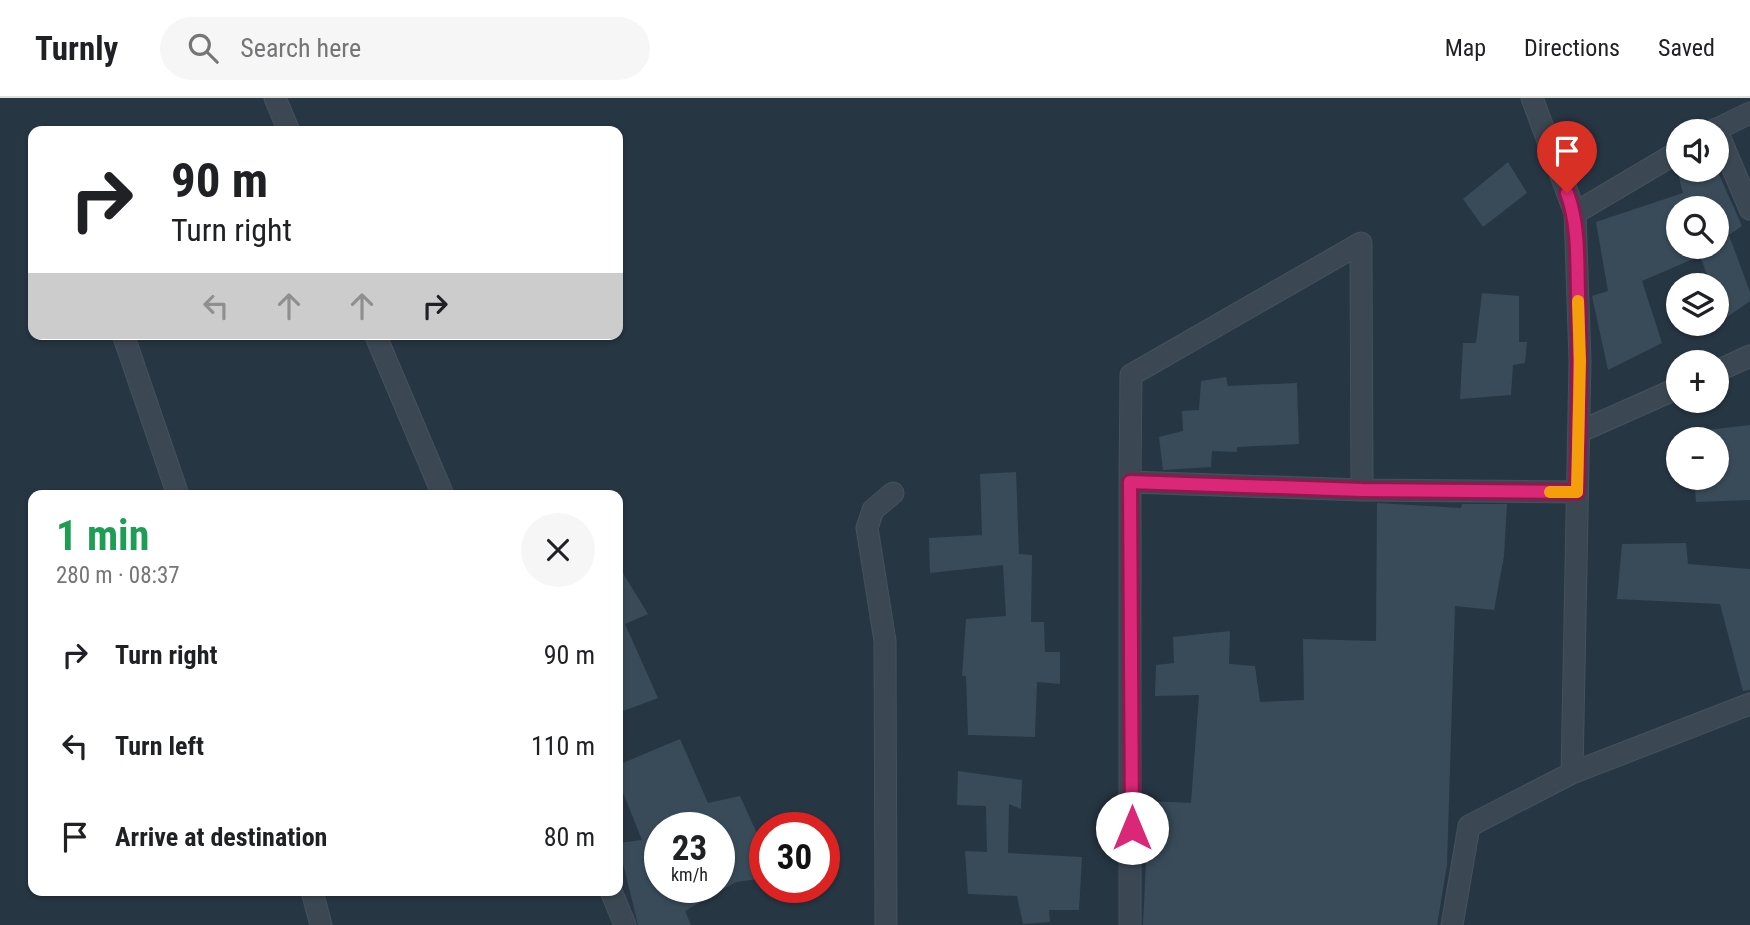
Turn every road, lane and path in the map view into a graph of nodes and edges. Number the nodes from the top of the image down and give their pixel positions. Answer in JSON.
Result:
{"nodes":[{"id":1,"x":275,"y":98,"type":"edge"},
{"id":2,"x":1532,"y":98,"type":"edge"},
{"id":3,"x":1750,"y":113,"type":"edge"},
{"id":4,"x":1729,"y":123,"type":"edge"},
{"id":5,"x":287,"y":126,"type":"edge"},
{"id":6,"x":1666,"y":159,"type":"edge"},
{"id":7,"x":1729,"y":163,"type":"edge"},
{"id":8,"x":1750,"y":209,"type":"edge"},
{"id":9,"x":1575,"y":213,"type":"junction"},
{"id":10,"x":125,"y":340,"type":"edge"},
{"id":11,"x":378,"y":340,"type":"edge"},
{"id":12,"x":1750,"y":356,"type":"edge"},
{"id":13,"x":1729,"y":365,"type":"edge"},
{"id":14,"x":1666,"y":393,"type":"edge"},
{"id":15,"x":1578,"y":432,"type":"junction"},
{"id":16,"x":1130,"y":482,"type":"junction"},
{"id":17,"x":176,"y":490,"type":"edge"},
{"id":18,"x":441,"y":490,"type":"edge"},
{"id":19,"x":1362,"y":490,"type":"junction"},
{"id":20,"x":893,"y":492,"type":"dead end"},
{"id":21,"x":1577,"y":492,"type":"junction"},
{"id":22,"x":1750,"y":705,"type":"edge"},
{"id":23,"x":1572,"y":774,"type":"junction"},
{"id":24,"x":313,"y":896,"type":"edge"},
{"id":25,"x":613,"y":896,"type":"edge"},
{"id":26,"x":321,"y":925,"type":"edge"},
{"id":27,"x":625,"y":925,"type":"edge"},
{"id":28,"x":886,"y":925,"type":"edge"},
{"id":29,"x":1130,"y":925,"type":"edge"},
{"id":30,"x":1452,"y":925,"type":"edge"}],
"edges":[{"from":1,"to":5,"type":"street"},
{"from":2,"to":9,"type":"street"},
{"from":3,"to":4,"type":"street"},
{"from":6,"to":9,"type":"street"},
{"from":7,"to":8,"type":"street"},
{"from":9,"to":15,"type":"street"},
{"from":10,"to":17,"type":"street"},
{"from":11,"to":18,"type":"street"},
{"from":12,"to":13,"type":"street"},
{"from":14,"to":15,"type":"street"},
{"from":15,"to":21,"type":"street"},
{"from":16,"to":19,"type":"street"},
{"from":16,"to":19,"type":"street"},
{"from":16,"to":29,"type":"street"},
{"from":19,"to":21,"type":"street"},
{"from":20,"to":28,"type":"street"},
{"from":21,"to":23,"type":"street"},
{"from":22,"to":23,"type":"street"},
{"from":23,"to":30,"type":"street"},
{"from":24,"to":26,"type":"street"},
{"from":25,"to":27,"type":"street"}]}
